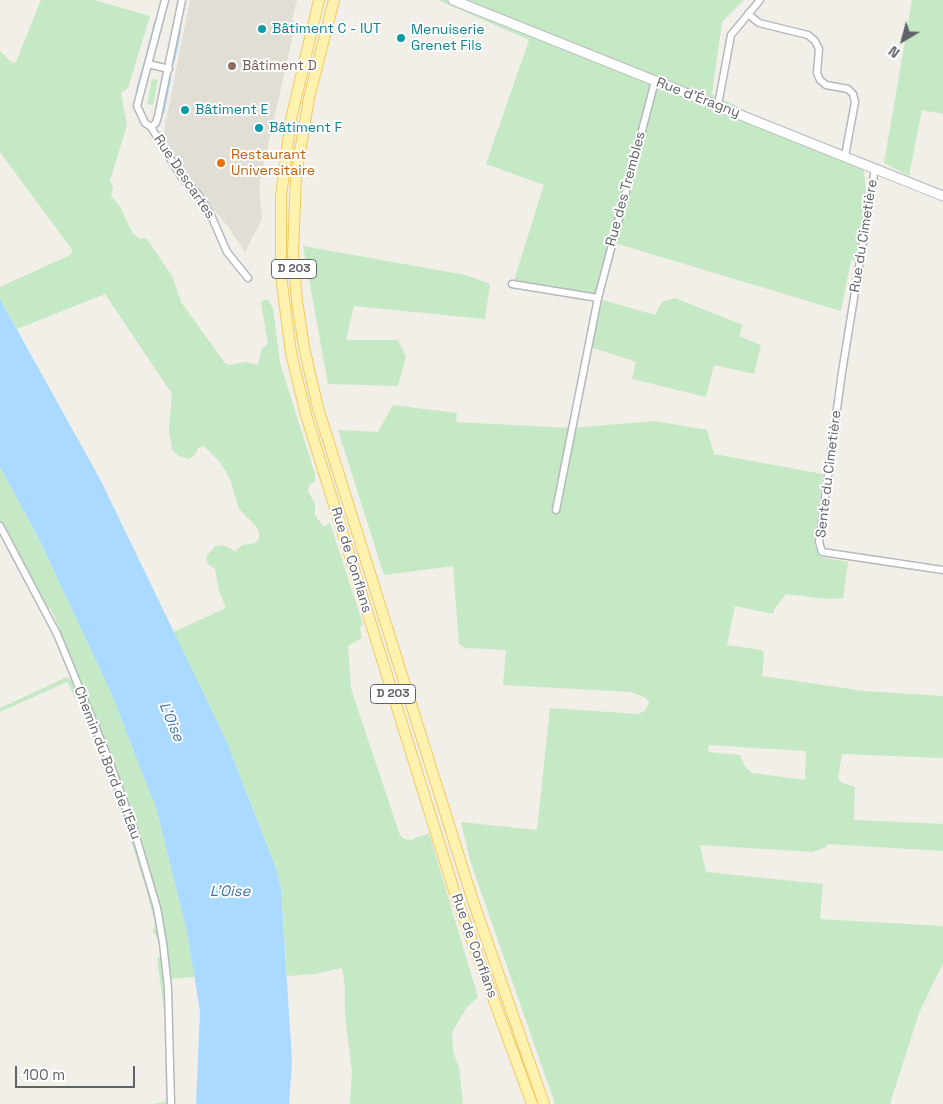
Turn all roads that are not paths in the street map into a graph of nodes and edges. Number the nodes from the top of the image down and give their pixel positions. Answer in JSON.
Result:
{"nodes":[{"id":1,"x":165,"y":0,"type":"edge"},
{"id":2,"x":182,"y":0,"type":"edge"},
{"id":3,"x":319,"y":0,"type":"edge"},
{"id":4,"x":334,"y":0,"type":"edge"},
{"id":5,"x":453,"y":0,"type":"edge"},
{"id":6,"x":760,"y":0,"type":"edge"},
{"id":7,"x":748,"y":14,"type":"junction"},
{"id":8,"x":148,"y":64,"type":"junction"},
{"id":9,"x":168,"y":69,"type":"junction"},
{"id":10,"x":655,"y":81,"type":"junction"},
{"id":11,"x":718,"y":105,"type":"junction"},
{"id":12,"x":151,"y":127,"type":"junction"},
{"id":13,"x":845,"y":156,"type":"junction"},
{"id":14,"x":875,"y":168,"type":"junction"},
{"id":15,"x":943,"y":196,"type":"edge"},
{"id":16,"x":248,"y":278,"type":"dead end"},
{"id":17,"x":512,"y":284,"type":"dead end"},
{"id":18,"x":598,"y":298,"type":"junction"},
{"id":19,"x":853,"y":305,"type":"joint"},
{"id":20,"x":556,"y":510,"type":"dead end"},
{"id":21,"x":0,"y":526,"type":"edge"},
{"id":22,"x":943,"y":570,"type":"edge"},
{"id":23,"x":171,"y":1104,"type":"edge"},
{"id":24,"x":532,"y":1104,"type":"edge"},
{"id":25,"x":544,"y":1104,"type":"edge"}],
"edges":[{"from":1,"to":8,"type":"street","name":"Rue Descartes"},
{"from":2,"to":9,"type":"street"},
{"from":3,"to":24,"type":"main road","name":"Rue de Conflans","number":"D 203"},
{"from":4,"to":25,"type":"main road","name":"Rue de Conflans","number":"D 203"},
{"from":5,"to":10,"type":"street","name":"Rue d'Éragny"},
{"from":6,"to":7,"type":"street"},
{"from":7,"to":11,"type":"street"},
{"from":7,"to":13,"type":"street"},
{"from":8,"to":9,"type":"street"},
{"from":8,"to":12,"type":"street","name":"Rue Descartes"},
{"from":9,"to":12,"type":"street"},
{"from":10,"to":11,"type":"street","name":"Rue d'Éragny"},
{"from":10,"to":18,"type":"street","name":"Rue des Trembles"},
{"from":11,"to":13,"type":"street","name":"Rue d'Éragny"},
{"from":12,"to":16,"type":"street","name":"Rue Descartes"},
{"from":13,"to":14,"type":"street","name":"Rue d'Éragny"},
{"from":14,"to":15,"type":"street","name":"Rue d'Éragny"},
{"from":14,"to":19,"type":"street","name":"Rue du Cimetière"},
{"from":17,"to":18,"type":"street"},
{"from":18,"to":20,"type":"street","name":"Rue des Trembles"},
{"from":19,"to":22,"type":"street","name":"Sente du Cimetière"},
{"from":21,"to":23,"type":"street","name":"Chemin du Bord de l'Eau"}]}
